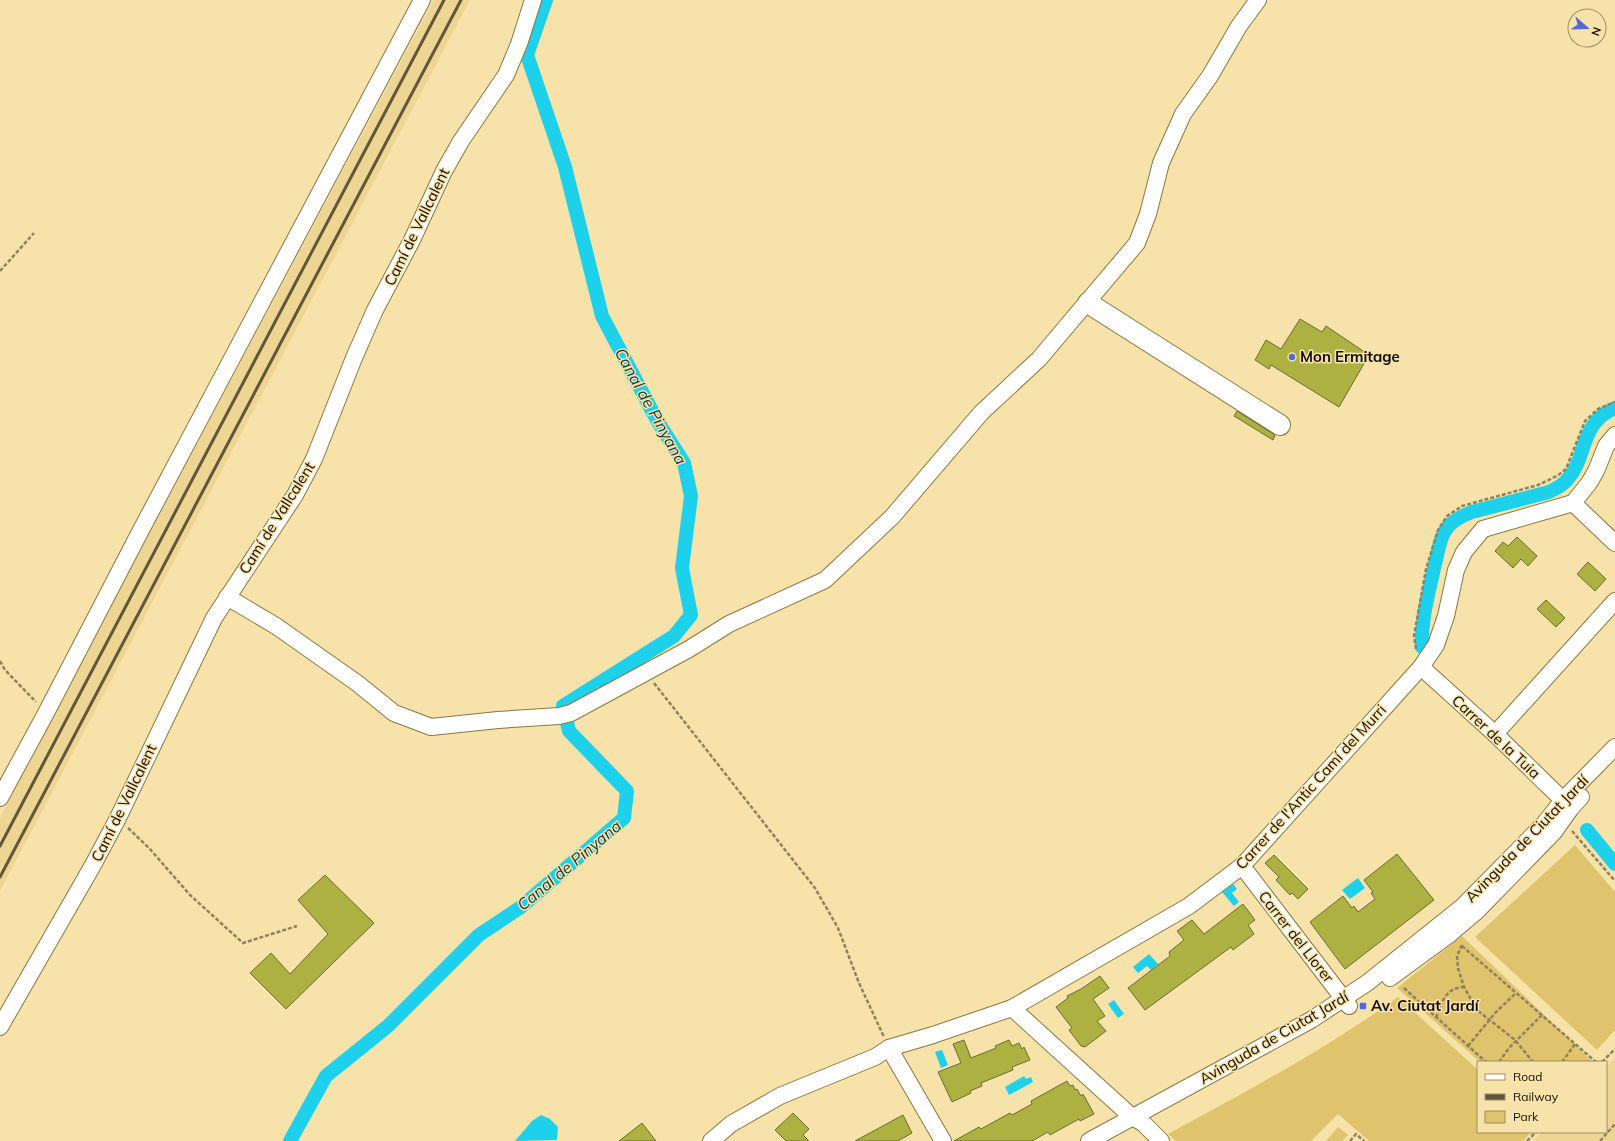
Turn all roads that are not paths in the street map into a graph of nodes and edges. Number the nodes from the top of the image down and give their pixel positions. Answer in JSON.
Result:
{"nodes":[{"id":1,"x":422,"y":0,"type":"edge"},
{"id":2,"x":533,"y":0,"type":"edge"},
{"id":3,"x":1258,"y":0,"type":"edge"},
{"id":4,"x":1088,"y":303,"type":"junction"},
{"id":5,"x":1280,"y":425,"type":"dead end"},
{"id":6,"x":1615,"y":435,"type":"edge"},
{"id":7,"x":1573,"y":503,"type":"junction"},
{"id":8,"x":1615,"y":543,"type":"edge"},
{"id":9,"x":227,"y":597,"type":"junction"},
{"id":10,"x":1615,"y":601,"type":"edge"},
{"id":11,"x":1421,"y":667,"type":"junction"},
{"id":12,"x":1495,"y":734,"type":"junction"},
{"id":13,"x":1615,"y":747,"type":"edge"},
{"id":14,"x":1615,"y":762,"type":"edge"},
{"id":15,"x":0,"y":798,"type":"edge"},
{"id":16,"x":1565,"y":809,"type":"junction"},
{"id":17,"x":1242,"y":866,"type":"junction"},
{"id":18,"x":1347,"y":1003,"type":"junction"},
{"id":19,"x":1012,"y":1008,"type":"junction"},
{"id":20,"x":0,"y":1027,"type":"edge"},
{"id":21,"x":889,"y":1048,"type":"junction"},
{"id":22,"x":1137,"y":1120,"type":"junction"},
{"id":23,"x":712,"y":1141,"type":"edge"},
{"id":24,"x":942,"y":1141,"type":"edge"},
{"id":25,"x":1089,"y":1141,"type":"edge"},
{"id":26,"x":1111,"y":1141,"type":"edge"},
{"id":27,"x":1161,"y":1141,"type":"edge"}],
"edges":[{"from":1,"to":15,"type":"street"},
{"from":2,"to":9,"type":"street","name":"Camí de Vallcalent"},
{"from":3,"to":4,"type":"street"},
{"from":4,"to":5,"type":"street"},
{"from":4,"to":9,"type":"street"},
{"from":6,"to":7,"type":"street"},
{"from":7,"to":8,"type":"street"},
{"from":7,"to":11,"type":"street","name":"Carrer de l'Antic Camí del Murri"},
{"from":9,"to":20,"type":"street","name":"Camí de Vallcalent"},
{"from":10,"to":12,"type":"street"},
{"from":11,"to":12,"type":"street","name":"Carrer de la Tuia"},
{"from":11,"to":17,"type":"street","name":"Carrer de l'Antic Camí del Murri"},
{"from":12,"to":16,"type":"street","name":"Carrer de la Tuia"},
{"from":13,"to":16,"type":"street","name":"Avinguda de Ciutat Jardí"},
{"from":14,"to":16,"type":"street","name":"Avinguda de Ciutat Jardí"},
{"from":16,"to":18,"type":"street","name":"Avinguda de Ciutat Jardí"},
{"from":16,"to":18,"type":"street","name":"Avinguda de Ciutat Jardí"},
{"from":17,"to":18,"type":"street","name":"Carrer del Llorer"},
{"from":17,"to":19,"type":"street","name":"Carrer de l'Antic Camí del Murri"},
{"from":18,"to":22,"type":"street","name":"Avinguda de Ciutat Jardí"},
{"from":19,"to":21,"type":"street","name":"Carrer de l'Antic Camí del Murri"},
{"from":19,"to":22,"type":"street"},
{"from":21,"to":23,"type":"street","name":"Carrer de l'Antic Camí del Murri"},
{"from":21,"to":24,"type":"street"},
{"from":22,"to":25,"type":"street","name":"Avinguda de Ciutat Jardí"},
{"from":22,"to":26,"type":"street","name":"Avinguda de Ciutat Jardí"},
{"from":22,"to":27,"type":"street"}]}
